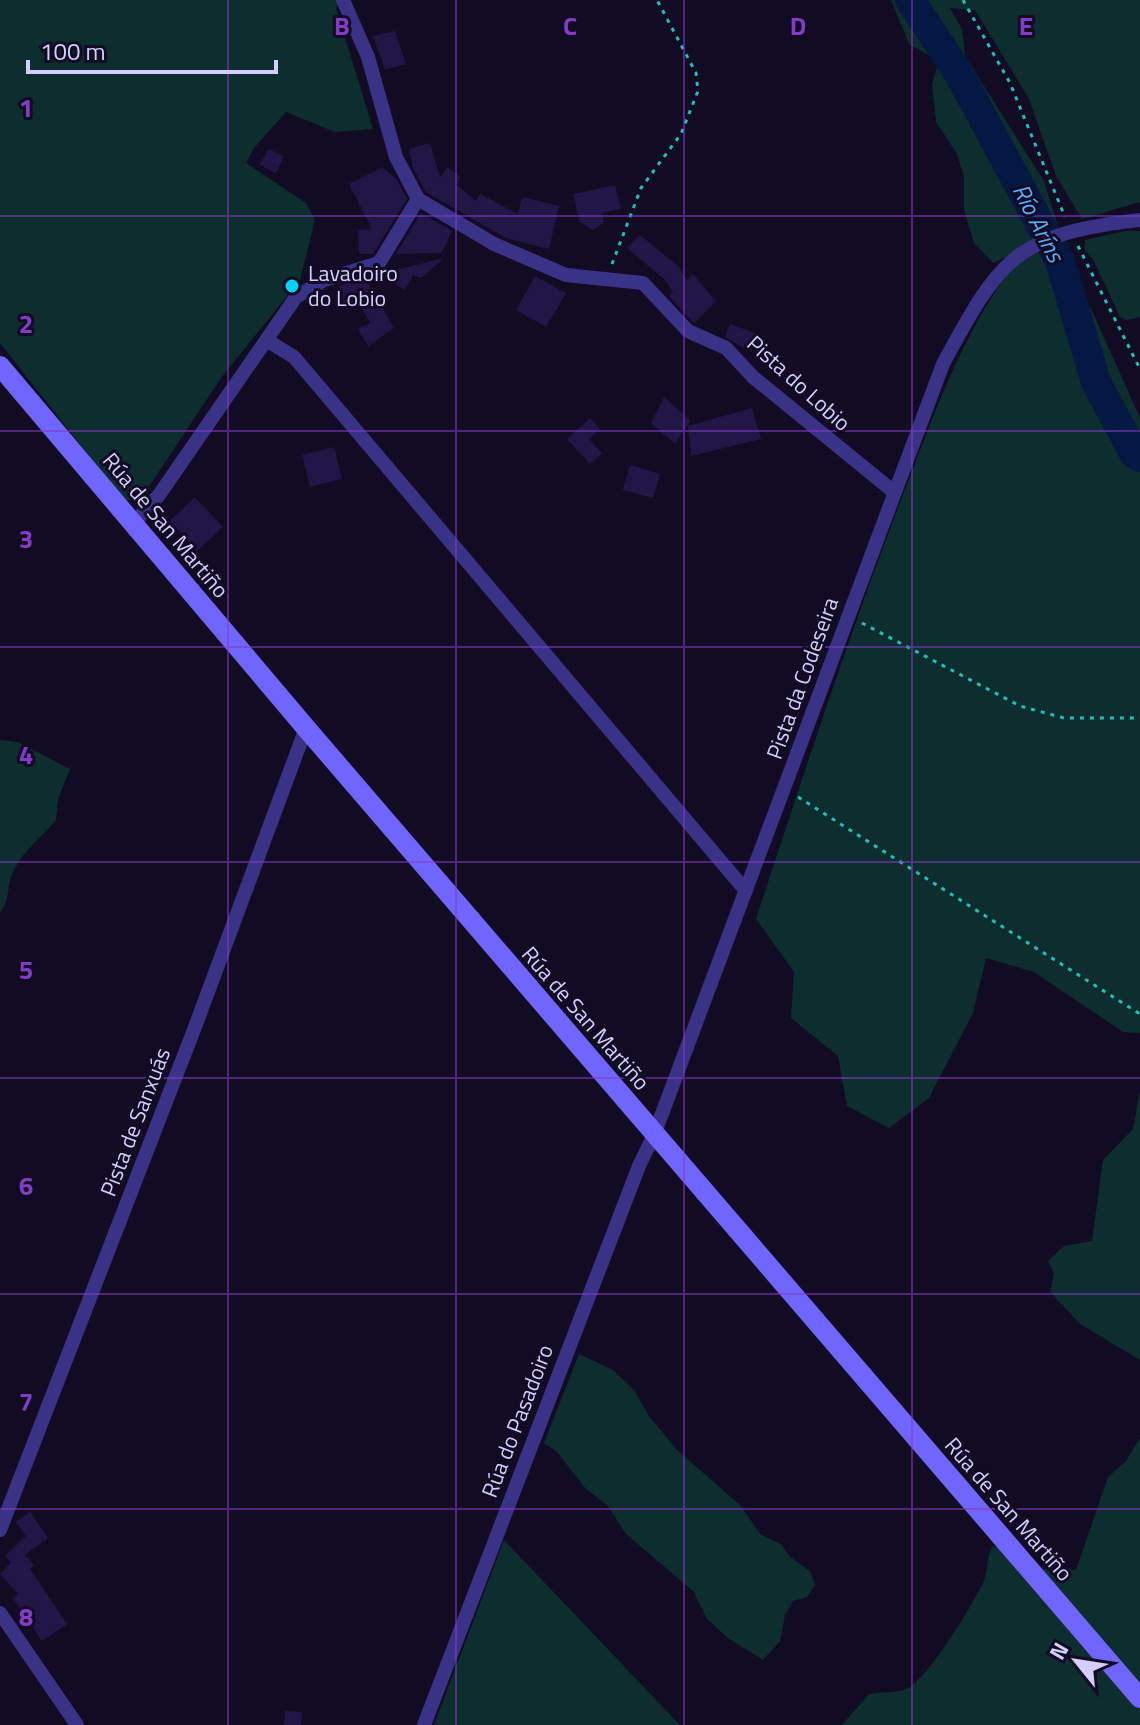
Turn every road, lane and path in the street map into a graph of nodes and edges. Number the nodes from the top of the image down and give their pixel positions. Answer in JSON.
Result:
{"nodes":[{"id":1,"x":343,"y":0,"type":"edge"},
{"id":2,"x":657,"y":0,"type":"edge"},
{"id":3,"x":963,"y":0,"type":"edge"},
{"id":4,"x":418,"y":199,"type":"junction"},
{"id":5,"x":1140,"y":220,"type":"edge"},
{"id":6,"x":1065,"y":232,"type":"junction"},
{"id":7,"x":607,"y":279,"type":"junction"},
{"id":8,"x":268,"y":341,"type":"junction"},
{"id":9,"x":0,"y":366,"type":"edge"},
{"id":10,"x":1140,"y":369,"type":"edge"},
{"id":11,"x":894,"y":492,"type":"junction"},
{"id":12,"x":133,"y":524,"type":"junction"},
{"id":13,"x":848,"y":616,"type":"junction"},
{"id":14,"x":1140,"y":718,"type":"edge"},
{"id":15,"x":306,"y":728,"type":"junction"},
{"id":16,"x":785,"y":788,"type":"junction"},
{"id":17,"x":746,"y":891,"type":"junction"},
{"id":18,"x":1140,"y":1014,"type":"edge"},
{"id":19,"x":654,"y":1135,"type":"junction"},
{"id":20,"x":0,"y":1530,"type":"edge"},
{"id":21,"x":0,"y":1613,"type":"edge"},
{"id":22,"x":1140,"y":1698,"type":"edge"},
{"id":23,"x":77,"y":1725,"type":"edge"},
{"id":24,"x":424,"y":1725,"type":"edge"}],
"edges":[{"from":1,"to":4,"type":"street"},
{"from":2,"to":7,"type":"path"},
{"from":3,"to":6,"type":"path"},
{"from":4,"to":7,"type":"street","name":"Pista do Lobio"},
{"from":4,"to":8,"type":"street"},
{"from":5,"to":6,"type":"street"},
{"from":6,"to":10,"type":"path"},
{"from":6,"to":11,"type":"street","name":"Pista da Codeseira"},
{"from":7,"to":11,"type":"street","name":"Pista do Lobio"},
{"from":8,"to":12,"type":"street"},
{"from":8,"to":17,"type":"street"},
{"from":9,"to":12,"type":"street","name":"Rúa de San Martiño"},
{"from":11,"to":13,"type":"street","name":"Pista da Codeseira"},
{"from":12,"to":15,"type":"street","name":"Rúa de San Martiño"},
{"from":13,"to":14,"type":"path"},
{"from":13,"to":16,"type":"street","name":"Pista da Codeseira"},
{"from":15,"to":19,"type":"street","name":"Rúa de San Martiño"},
{"from":15,"to":20,"type":"street","name":"Pista de Sanxuás"},
{"from":16,"to":17,"type":"street","name":"Pista da Codeseira"},
{"from":16,"to":18,"type":"path"},
{"from":17,"to":19,"type":"street","name":"Pista da Codeseira"},
{"from":19,"to":22,"type":"street","name":"Rúa de San Martiño"},
{"from":19,"to":24,"type":"street","name":"Rúa do Pasadoiro"},
{"from":21,"to":23,"type":"street"}]}
